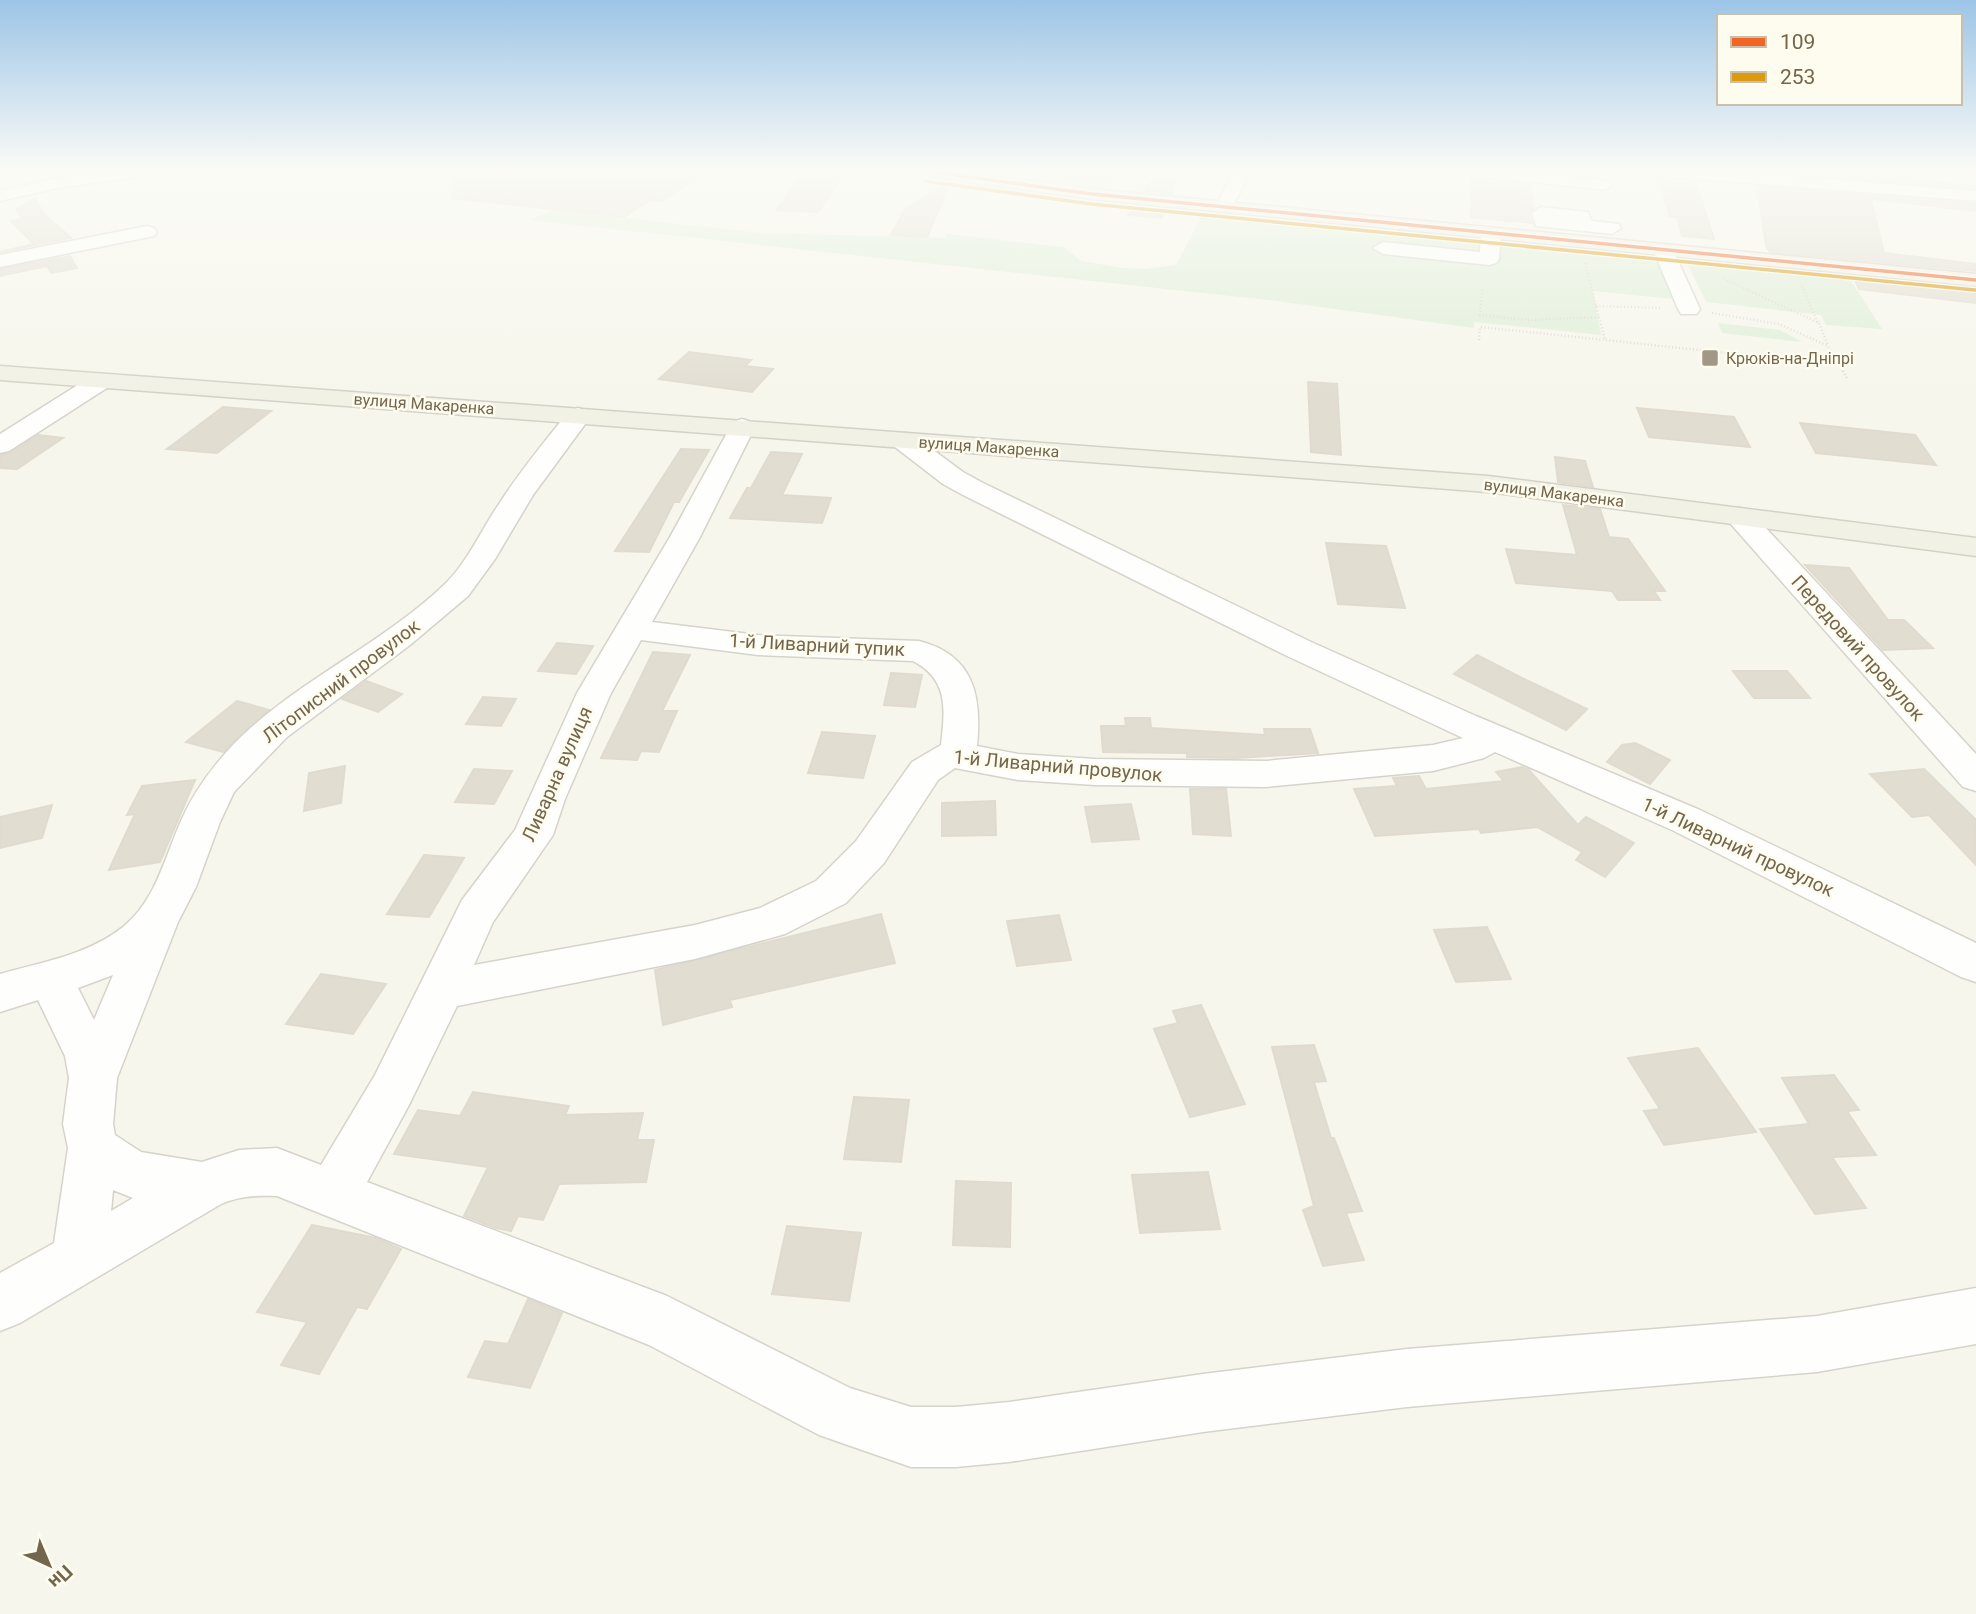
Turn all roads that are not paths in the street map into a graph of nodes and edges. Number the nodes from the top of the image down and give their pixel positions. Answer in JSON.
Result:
{"nodes":[{"id":1,"x":74,"y":246,"type":"edge"},
{"id":2,"x":1490,"y":246,"type":"edge"},
{"id":3,"x":1606,"y":246,"type":"edge"},
{"id":4,"x":1383,"y":248,"type":"dead end"},
{"id":5,"x":1622,"y":248,"type":"joint"},
{"id":6,"x":1664,"y":252,"type":"junction"},
{"id":7,"x":0,"y":261,"type":"edge"},
{"id":8,"x":1976,"y":280,"type":"edge"},
{"id":9,"x":1689,"y":309,"type":"road end"},
{"id":10,"x":0,"y":373,"type":"edge"},
{"id":11,"x":102,"y":381,"type":"junction"},
{"id":12,"x":578,"y":415,"type":"junction"},
{"id":13,"x":742,"y":427,"type":"junction"},
{"id":14,"x":904,"y":441,"type":"junction"},
{"id":15,"x":0,"y":445,"type":"edge"},
{"id":16,"x":1740,"y":517,"type":"junction"},
{"id":17,"x":1976,"y":547,"type":"edge"},
{"id":18,"x":633,"y":629,"type":"junction"},
{"id":19,"x":1496,"y":737,"type":"junction"},
{"id":20,"x":958,"y":755,"type":"junction"},
{"id":21,"x":1976,"y":778,"type":"edge"},
{"id":22,"x":159,"y":919,"type":"junction"},
{"id":23,"x":1976,"y":964,"type":"edge"},
{"id":24,"x":51,"y":980,"type":"junction"},
{"id":25,"x":442,"y":990,"type":"junction"},
{"id":26,"x":0,"y":993,"type":"edge"},
{"id":27,"x":93,"y":1078,"type":"junction"},
{"id":28,"x":93,"y":1148,"type":"junction"},
{"id":29,"x":203,"y":1187,"type":"junction"},
{"id":30,"x":333,"y":1193,"type":"junction"},
{"id":31,"x":78,"y":1259,"type":"junction"},
{"id":32,"x":0,"y":1303,"type":"edge"},
{"id":33,"x":1976,"y":1316,"type":"edge"}],
"edges":[{"from":1,"to":7,"type":"street"},
{"from":2,"to":4,"type":"street"},
{"from":3,"to":5,"type":"main road"},
{"from":5,"to":6,"type":"main road"},
{"from":6,"to":8,"type":"main road"},
{"from":6,"to":9,"type":"street"},
{"from":10,"to":11,"type":"main road","name":"вулиця Макаренка"},
{"from":11,"to":12,"type":"main road","name":"вулиця Макаренка"},
{"from":11,"to":15,"type":"street"},
{"from":12,"to":13,"type":"main road","name":"вулиця Макаренка"},
{"from":12,"to":22,"type":"street","name":"Літописний провулок"},
{"from":13,"to":14,"type":"main road","name":"вулиця Макаренка"},
{"from":13,"to":18,"type":"street","name":"Ливарна вулиця"},
{"from":14,"to":16,"type":"main road","name":"вулиця Макаренка"},
{"from":14,"to":19,"type":"street","name":"1-й Ливарний провулок"},
{"from":16,"to":17,"type":"main road","name":"вулиця Макаренка"},
{"from":16,"to":21,"type":"street","name":"Передовий провулок"},
{"from":18,"to":20,"type":"street","name":"1-й Ливарний тупик"},
{"from":18,"to":25,"type":"street","name":"Ливарна вулиця"},
{"from":19,"to":20,"type":"street","name":"1-й Ливарний провулок"},
{"from":19,"to":23,"type":"street","name":"1-й Ливарний провулок"},
{"from":20,"to":25,"type":"street","name":"1-й Ливарний провулок"},
{"from":22,"to":24,"type":"street","name":"Літописний провулок"},
{"from":22,"to":27,"type":"street"},
{"from":24,"to":26,"type":"street","name":"Літописний провулок"},
{"from":24,"to":27,"type":"street"},
{"from":25,"to":30,"type":"street","name":"Ливарна вулиця"},
{"from":27,"to":28,"type":"street"},
{"from":28,"to":29,"type":"street"},
{"from":28,"to":31,"type":"street"},
{"from":29,"to":30,"type":"street"},
{"from":29,"to":31,"type":"street"},
{"from":30,"to":33,"type":"street"},
{"from":31,"to":32,"type":"street"}]}
